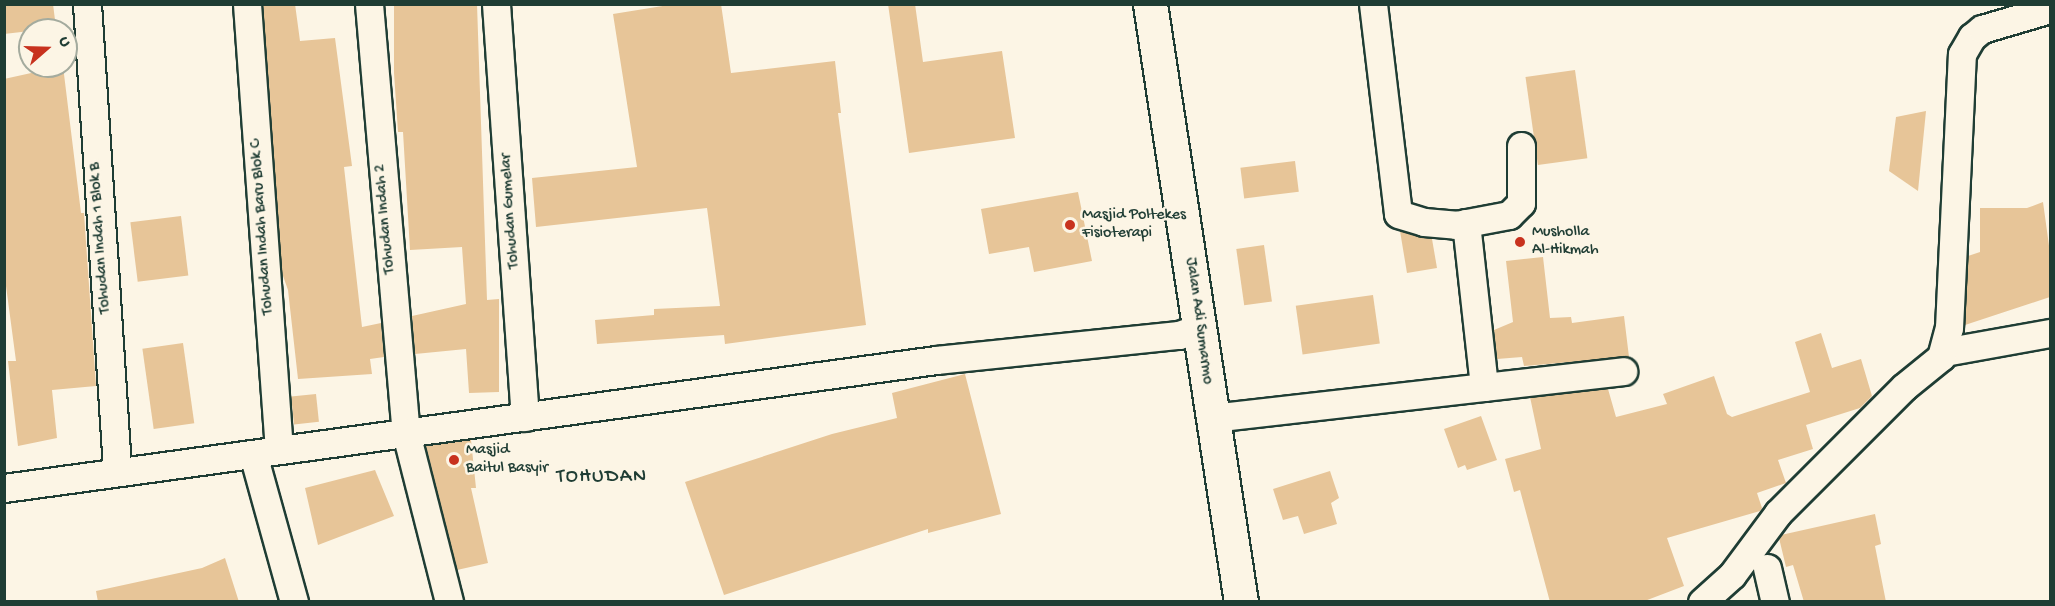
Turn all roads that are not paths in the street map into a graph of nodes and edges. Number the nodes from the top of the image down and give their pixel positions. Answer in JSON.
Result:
{"nodes":[{"id":1,"x":87,"y":4,"type":"edge"},
{"id":2,"x":247,"y":4,"type":"edge"},
{"id":3,"x":369,"y":4,"type":"edge"},
{"id":4,"x":496,"y":4,"type":"edge"},
{"id":5,"x":1150,"y":4,"type":"edge"},
{"id":6,"x":1373,"y":4,"type":"edge"},
{"id":7,"x":2050,"y":9,"type":"edge"},
{"id":8,"x":1521,"y":146,"type":"dead end"},
{"id":9,"x":1466,"y":224,"type":"junction"},
{"id":10,"x":1189,"y":331,"type":"junction"},
{"id":11,"x":2050,"y":333,"type":"edge"},
{"id":12,"x":1944,"y":352,"type":"junction"},
{"id":13,"x":1623,"y":372,"type":"dead end"},
{"id":14,"x":1484,"y":387,"type":"junction"},
{"id":15,"x":525,"y":417,"type":"junction"},
{"id":16,"x":1212,"y":418,"type":"junction"},
{"id":17,"x":406,"y":433,"type":"junction"},
{"id":18,"x":266,"y":452,"type":"junction"},
{"id":19,"x":117,"y":472,"type":"junction"},
{"id":20,"x":5,"y":482,"type":"edge"},
{"id":21,"x":1767,"y":568,"type":"dead end"},
{"id":22,"x":294,"y":602,"type":"edge"},
{"id":23,"x":448,"y":602,"type":"edge"},
{"id":24,"x":1241,"y":602,"type":"edge"},
{"id":25,"x":1702,"y":602,"type":"edge"},
{"id":26,"x":1775,"y":602,"type":"edge"}],
"edges":[{"from":1,"to":19,"type":"street","name":"Tohudan Indah 1 Blok B"},
{"from":2,"to":18,"type":"street","name":"Tohudan Indah Baru Blok C"},
{"from":3,"to":17,"type":"street","name":"Tohudan Indah 2"},
{"from":4,"to":15,"type":"street","name":"Tohudan Gumelar"},
{"from":5,"to":10,"type":"main road","name":"Jalan Adi Sumarmo"},
{"from":6,"to":9,"type":"street"},
{"from":7,"to":12,"type":"street"},
{"from":8,"to":9,"type":"street"},
{"from":9,"to":14,"type":"street"},
{"from":10,"to":15,"type":"street"},
{"from":10,"to":16,"type":"main road","name":"Jalan Adi Sumarmo"},
{"from":11,"to":12,"type":"street"},
{"from":12,"to":25,"type":"street"},
{"from":13,"to":14,"type":"street"},
{"from":14,"to":16,"type":"street"},
{"from":15,"to":17,"type":"street"},
{"from":16,"to":24,"type":"main road","name":"Jalan Adi Sumarmo"},
{"from":17,"to":18,"type":"street"},
{"from":17,"to":23,"type":"street","name":"Tohudan Indah 2"},
{"from":18,"to":19,"type":"street"},
{"from":18,"to":22,"type":"street","name":"Tohudan Indah Baru Blok C"},
{"from":19,"to":20,"type":"street"},
{"from":21,"to":26,"type":"street"}]}
